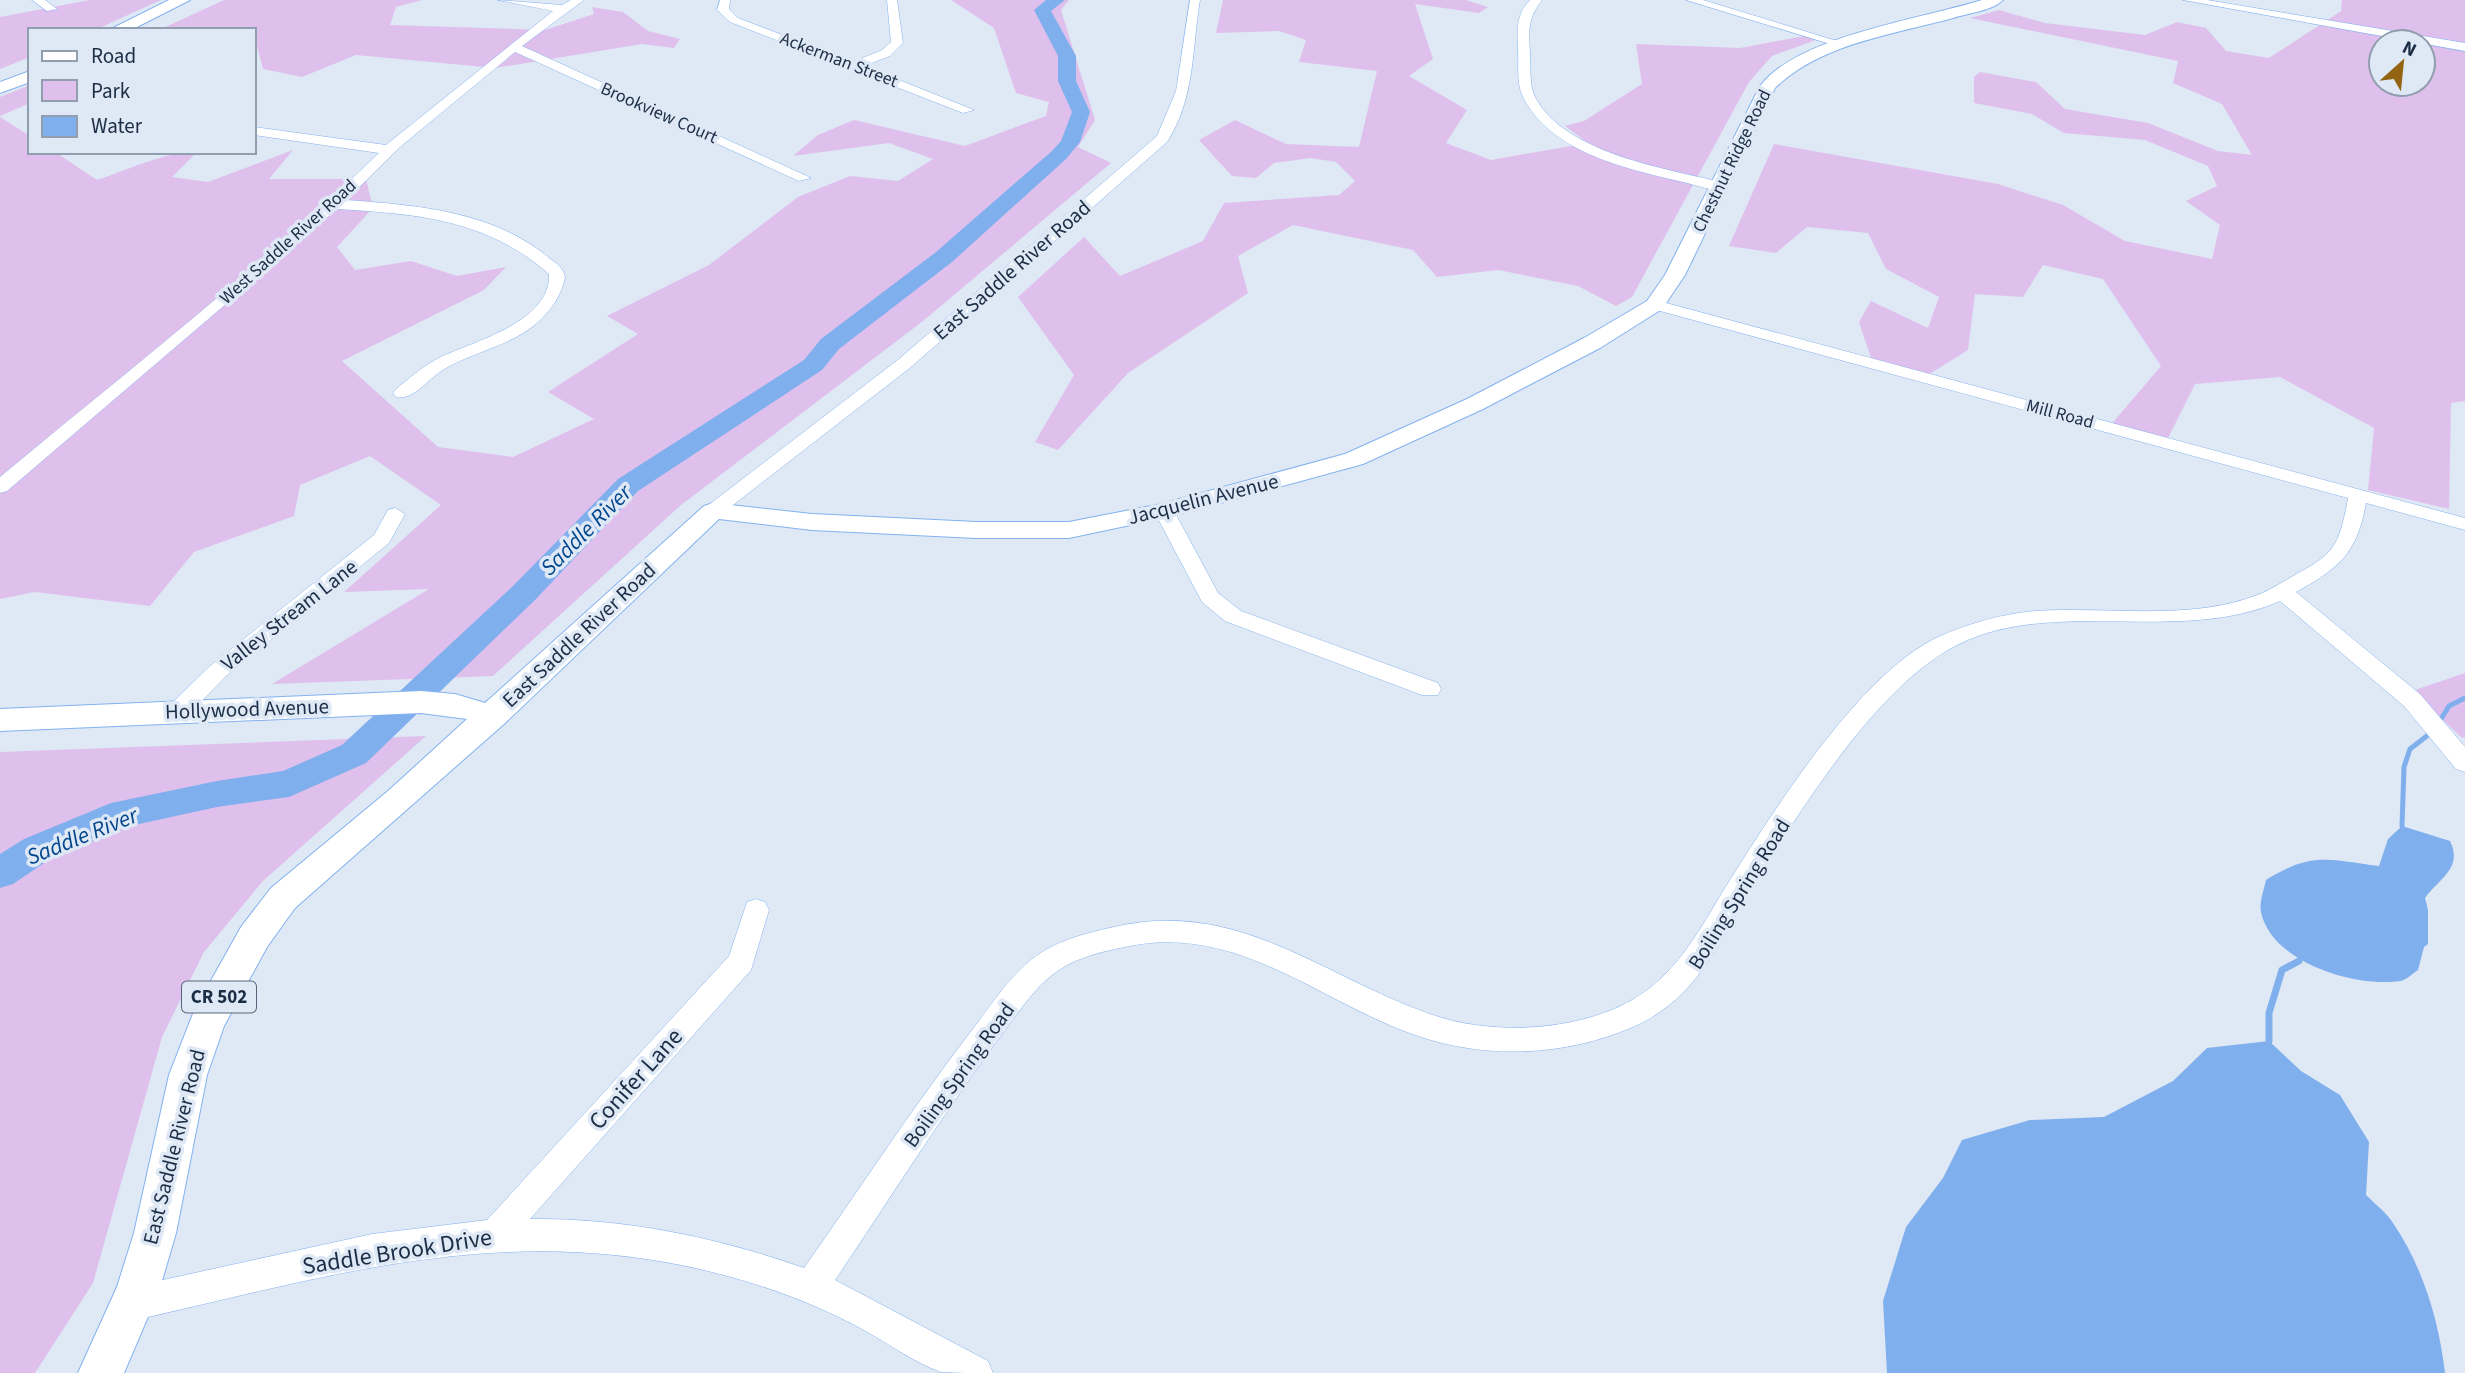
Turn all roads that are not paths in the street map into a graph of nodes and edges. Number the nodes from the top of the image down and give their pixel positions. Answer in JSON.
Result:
{"nodes":[{"id":1,"x":37,"y":0,"type":"edge"},
{"id":2,"x":182,"y":0,"type":"edge"},
{"id":3,"x":202,"y":0,"type":"edge"},
{"id":4,"x":503,"y":0,"type":"edge"},
{"id":5,"x":579,"y":0,"type":"edge"},
{"id":6,"x":725,"y":0,"type":"edge"},
{"id":7,"x":892,"y":0,"type":"edge"},
{"id":8,"x":1195,"y":0,"type":"edge"},
{"id":9,"x":1537,"y":0,"type":"edge"},
{"id":10,"x":1691,"y":0,"type":"edge"},
{"id":11,"x":1996,"y":0,"type":"edge"},
{"id":12,"x":2188,"y":0,"type":"edge"},
{"id":13,"x":51,"y":9,"type":"dead end"},
{"id":14,"x":564,"y":9,"type":"junction"},
{"id":15,"x":121,"y":28,"type":"edge"},
{"id":16,"x":142,"y":28,"type":"edge"},
{"id":17,"x":1844,"y":45,"type":"junction"},
{"id":18,"x":514,"y":47,"type":"junction"},
{"id":19,"x":2465,"y":47,"type":"edge"},
{"id":20,"x":853,"y":66,"type":"junction"},
{"id":21,"x":28,"y":67,"type":"edge"},
{"id":22,"x":28,"y":77,"type":"edge"},
{"id":23,"x":0,"y":78,"type":"edge"},
{"id":24,"x":0,"y":88,"type":"edge"},
{"id":25,"x":968,"y":110,"type":"dead end"},
{"id":26,"x":256,"y":131,"type":"edge"},
{"id":27,"x":389,"y":150,"type":"junction"},
{"id":28,"x":804,"y":178,"type":"dead end"},
{"id":29,"x":1720,"y":186,"type":"junction"},
{"id":30,"x":334,"y":204,"type":"junction"},
{"id":31,"x":1655,"y":305,"type":"junction"},
{"id":32,"x":402,"y":393,"type":"dead end"},
{"id":33,"x":0,"y":487,"type":"edge"},
{"id":34,"x":2358,"y":495,"type":"junction"},
{"id":35,"x":713,"y":511,"type":"junction"},
{"id":36,"x":1164,"y":511,"type":"junction"},
{"id":37,"x":395,"y":514,"type":"dead end"},
{"id":38,"x":2465,"y":524,"type":"edge"},
{"id":39,"x":2284,"y":593,"type":"junction"},
{"id":40,"x":1430,"y":689,"type":"dead end"},
{"id":41,"x":177,"y":712,"type":"junction"},
{"id":42,"x":493,"y":716,"type":"junction"},
{"id":43,"x":0,"y":720,"type":"edge"},
{"id":44,"x":2465,"y":763,"type":"edge"},
{"id":45,"x":756,"y":910,"type":"dead end"},
{"id":46,"x":495,"y":1235,"type":"junction"},
{"id":47,"x":811,"y":1287,"type":"junction"},
{"id":48,"x":131,"y":1304,"type":"junction"},
{"id":49,"x":101,"y":1373,"type":"edge"},
{"id":50,"x":976,"y":1373,"type":"edge"}],
"edges":[{"from":1,"to":13,"type":"street"},
{"from":2,"to":15,"type":"highway"},
{"from":3,"to":16,"type":"highway"},
{"from":4,"to":14,"type":"street"},
{"from":5,"to":14,"type":"street","name":"West Saddle River Road"},
{"from":6,"to":20,"type":"street","name":"Ackerman Street"},
{"from":7,"to":20,"type":"street"},
{"from":8,"to":35,"type":"street","name":"East Saddle River Road"},
{"from":9,"to":29,"type":"street"},
{"from":10,"to":17,"type":"street"},
{"from":11,"to":17,"type":"main road","name":"Chestnut Ridge Road"},
{"from":12,"to":19,"type":"street"},
{"from":14,"to":18,"type":"street","name":"West Saddle River Road"},
{"from":17,"to":29,"type":"main road","name":"Chestnut Ridge Road"},
{"from":18,"to":27,"type":"street","name":"West Saddle River Road"},
{"from":18,"to":28,"type":"street","name":"Brookview Court"},
{"from":20,"to":25,"type":"street","name":"Ackerman Street"},
{"from":21,"to":23,"type":"highway"},
{"from":22,"to":24,"type":"highway"},
{"from":26,"to":27,"type":"street"},
{"from":27,"to":30,"type":"street","name":"West Saddle River Road"},
{"from":29,"to":31,"type":"main road","name":"Chestnut Ridge Road"},
{"from":30,"to":32,"type":"street"},
{"from":30,"to":33,"type":"street","name":"West Saddle River Road"},
{"from":31,"to":34,"type":"street","name":"Mill Road"},
{"from":31,"to":36,"type":"main road","name":"Jacquelin Avenue"},
{"from":34,"to":38,"type":"street","name":"Mill Road"},
{"from":34,"to":39,"type":"street","name":"Boiling Spring Road"},
{"from":35,"to":36,"type":"main road","name":"Jacquelin Avenue"},
{"from":35,"to":42,"type":"main road","name":"East Saddle River Road"},
{"from":36,"to":40,"type":"street"},
{"from":37,"to":41,"type":"street","name":"Valley Stream Lane"},
{"from":39,"to":44,"type":"street"},
{"from":39,"to":47,"type":"street","name":"Boiling Spring Road"},
{"from":41,"to":42,"type":"main road","name":"Hollywood Avenue"},
{"from":41,"to":43,"type":"main road","name":"Hollywood Avenue"},
{"from":42,"to":48,"type":"main road","name":"East Saddle River Road","number":"CR 502"},
{"from":45,"to":46,"type":"street","name":"Conifer Lane"},
{"from":46,"to":47,"type":"street","name":"Saddle Brook Drive"},
{"from":46,"to":48,"type":"street","name":"Saddle Brook Drive"},
{"from":47,"to":50,"type":"street","name":"Saddle Brook Drive"},
{"from":48,"to":49,"type":"main road","name":"East Saddle River Road","number":"CR 502"}]}
